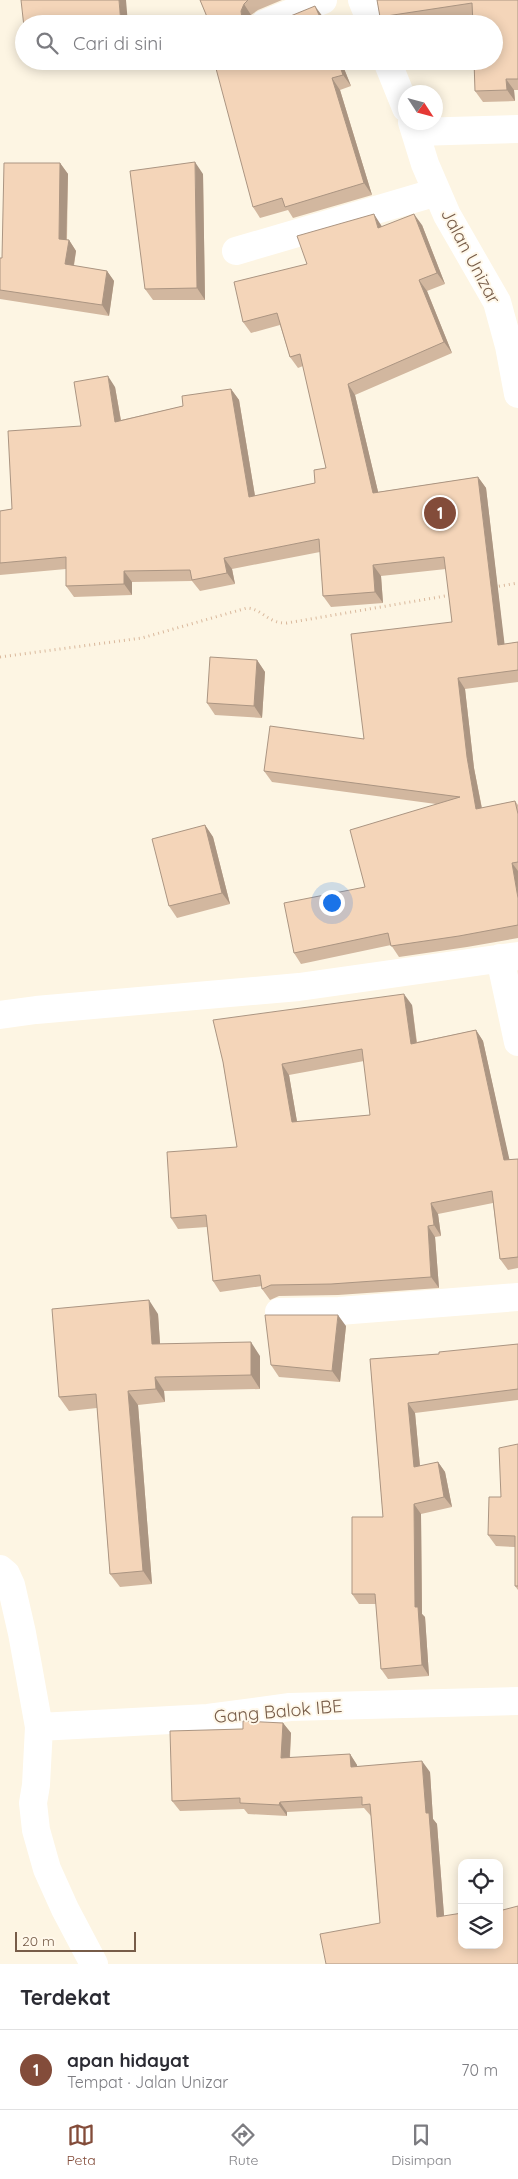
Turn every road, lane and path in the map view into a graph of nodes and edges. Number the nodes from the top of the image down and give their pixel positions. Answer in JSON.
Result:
{"nodes":[{"id":1,"x":323,"y":0,"type":"edge"},
{"id":2,"x":362,"y":0,"type":"edge"},
{"id":3,"x":286,"y":15,"type":"edge"},
{"id":4,"x":368,"y":15,"type":"edge"},
{"id":5,"x":391,"y":70,"type":"edge"},
{"id":6,"x":398,"y":88,"type":"edge"},
{"id":7,"x":443,"y":128,"type":"edge"},
{"id":8,"x":518,"y":129,"type":"edge"},
{"id":9,"x":415,"y":130,"type":"edge"},
{"id":10,"x":437,"y":192,"type":"junction"},
{"id":11,"x":236,"y":251,"type":"dead end"},
{"id":12,"x":518,"y":394,"type":"edge"},
{"id":13,"x":518,"y":583,"type":"edge"},
{"id":14,"x":489,"y":588,"type":"edge"},
{"id":15,"x":460,"y":593,"type":"edge"},
{"id":16,"x":0,"y":657,"type":"edge"},
{"id":17,"x":509,"y":957,"type":"edge"},
{"id":18,"x":0,"y":1015,"type":"edge"},
{"id":19,"x":518,"y":1042,"type":"edge"},
{"id":20,"x":518,"y":1297,"type":"edge"},
{"id":21,"x":279,"y":1312,"type":"dead end"},
{"id":22,"x":0,"y":1569,"type":"edge"},
{"id":23,"x":518,"y":1701,"type":"edge"},
{"id":24,"x":39,"y":1727,"type":"junction"},
{"id":25,"x":94,"y":1964,"type":"edge"}],
"edges":[{"from":1,"to":3,"type":"street"},
{"from":2,"to":4,"type":"street"},
{"from":5,"to":6,"type":"street"},
{"from":7,"to":8,"type":"street"},
{"from":9,"to":10,"type":"street","name":"Jalan Unizar"},
{"from":10,"to":11,"type":"street"},
{"from":10,"to":12,"type":"street","name":"Jalan Unizar"},
{"from":13,"to":14,"type":"path"},
{"from":15,"to":16,"type":"path"},
{"from":17,"to":18,"type":"street"},
{"from":17,"to":19,"type":"street"},
{"from":20,"to":21,"type":"street"},
{"from":22,"to":24,"type":"street"},
{"from":23,"to":24,"type":"street","name":"Gang Balok IBE"},
{"from":24,"to":25,"type":"street"}]}
